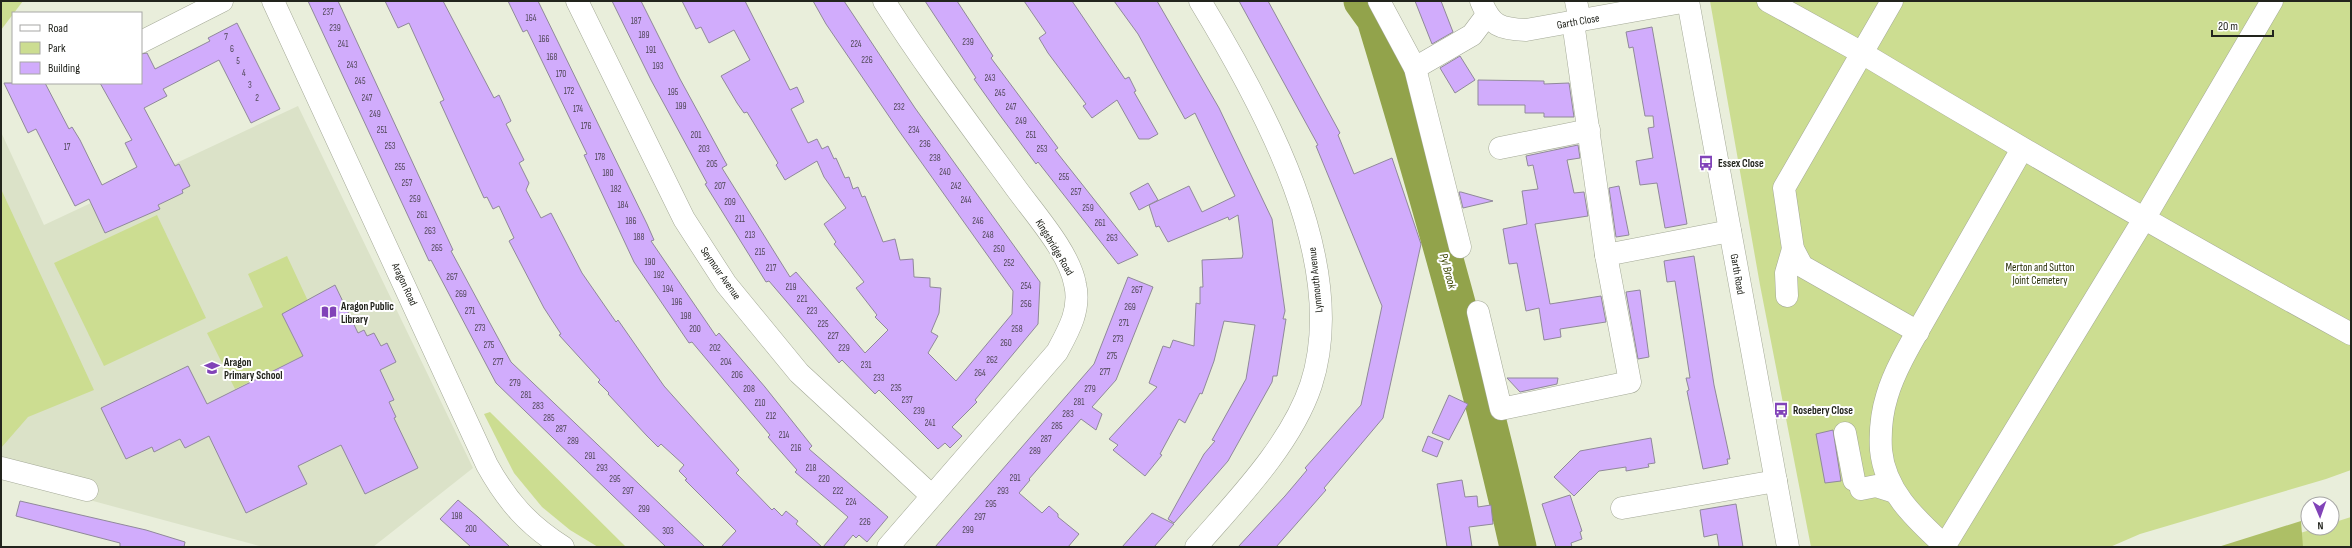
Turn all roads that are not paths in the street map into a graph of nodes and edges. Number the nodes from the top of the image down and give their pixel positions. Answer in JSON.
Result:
{"nodes":[{"id":1,"x":222,"y":1,"type":"edge"},
{"id":2,"x":272,"y":1,"type":"edge"},
{"id":3,"x":578,"y":1,"type":"edge"},
{"id":4,"x":884,"y":1,"type":"edge"},
{"id":5,"x":1200,"y":1,"type":"edge"},
{"id":6,"x":1379,"y":1,"type":"edge"},
{"id":7,"x":1688,"y":1,"type":"edge"},
{"id":8,"x":1768,"y":1,"type":"edge"},
{"id":9,"x":1892,"y":1,"type":"edge"},
{"id":10,"x":2272,"y":1,"type":"edge"},
{"id":11,"x":1484,"y":8,"type":"edge"},
{"id":12,"x":1577,"y":14,"type":"edge"},
{"id":13,"x":142,"y":41,"type":"edge"},
{"id":14,"x":1862,"y":53,"type":"junction"},
{"id":15,"x":1415,"y":68,"type":"junction"},
{"id":16,"x":1589,"y":130,"type":"junction"},
{"id":17,"x":1500,"y":148,"type":"dead end"},
{"id":18,"x":2022,"y":149,"type":"junction"},
{"id":19,"x":2144,"y":219,"type":"junction"},
{"id":20,"x":1730,"y":231,"type":"junction"},
{"id":21,"x":1460,"y":248,"type":"dead end"},
{"id":22,"x":1793,"y":250,"type":"junction"},
{"id":23,"x":1606,"y":255,"type":"junction"},
{"id":24,"x":1788,"y":296,"type":"dead end"},
{"id":25,"x":1478,"y":312,"type":"dead end"},
{"id":26,"x":1918,"y":332,"type":"junction"},
{"id":27,"x":2351,"y":334,"type":"edge"},
{"id":28,"x":1845,"y":433,"type":"dead end"},
{"id":29,"x":1881,"y":450,"type":"junction"},
{"id":30,"x":1849,"y":455,"type":"junction"},
{"id":31,"x":1,"y":468,"type":"edge"},
{"id":32,"x":1776,"y":481,"type":"junction"},
{"id":33,"x":87,"y":490,"type":"dead end"},
{"id":34,"x":1895,"y":492,"type":"junction"},
{"id":35,"x":932,"y":496,"type":"junction"},
{"id":36,"x":1622,"y":508,"type":"dead end"},
{"id":37,"x":1944,"y":546,"type":"edge"},
{"id":38,"x":563,"y":547,"type":"edge"},
{"id":39,"x":888,"y":547,"type":"edge"},
{"id":40,"x":1196,"y":547,"type":"edge"},
{"id":41,"x":1788,"y":547,"type":"edge"}],
"edges":[{"from":1,"to":13,"type":"street"},
{"from":2,"to":38,"type":"street","name":"Aragon Road"},
{"from":3,"to":35,"type":"street","name":"Seymour Avenue"},
{"from":4,"to":35,"type":"street","name":"Kingsbridge Road"},
{"from":5,"to":40,"type":"street","name":"Lynmouth Avenue"},
{"from":6,"to":15,"type":"street"},
{"from":7,"to":12,"type":"street","name":"Garth Close"},
{"from":7,"to":20,"type":"street","name":"Garth Road"},
{"from":8,"to":14,"type":"street"},
{"from":9,"to":14,"type":"street"},
{"from":10,"to":19,"type":"street"},
{"from":11,"to":12,"type":"street","name":"Garth Close"},
{"from":11,"to":15,"type":"street"},
{"from":12,"to":16,"type":"street"},
{"from":14,"to":18,"type":"street"},
{"from":14,"to":22,"type":"street"},
{"from":15,"to":21,"type":"street"},
{"from":16,"to":17,"type":"street"},
{"from":16,"to":23,"type":"street"},
{"from":18,"to":19,"type":"street"},
{"from":18,"to":26,"type":"street"},
{"from":19,"to":27,"type":"street"},
{"from":19,"to":37,"type":"street"},
{"from":20,"to":23,"type":"street"},
{"from":20,"to":32,"type":"street","name":"Garth Road"},
{"from":22,"to":24,"type":"street"},
{"from":22,"to":26,"type":"street"},
{"from":23,"to":25,"type":"street"},
{"from":26,"to":29,"type":"street"},
{"from":28,"to":30,"type":"street"},
{"from":29,"to":30,"type":"street"},
{"from":29,"to":34,"type":"street"},
{"from":30,"to":34,"type":"street"},
{"from":31,"to":33,"type":"street"},
{"from":32,"to":36,"type":"street"},
{"from":32,"to":41,"type":"street","name":"Garth Road"},
{"from":34,"to":37,"type":"street"},
{"from":35,"to":39,"type":"street","name":"Kingsbridge Road"}]}
